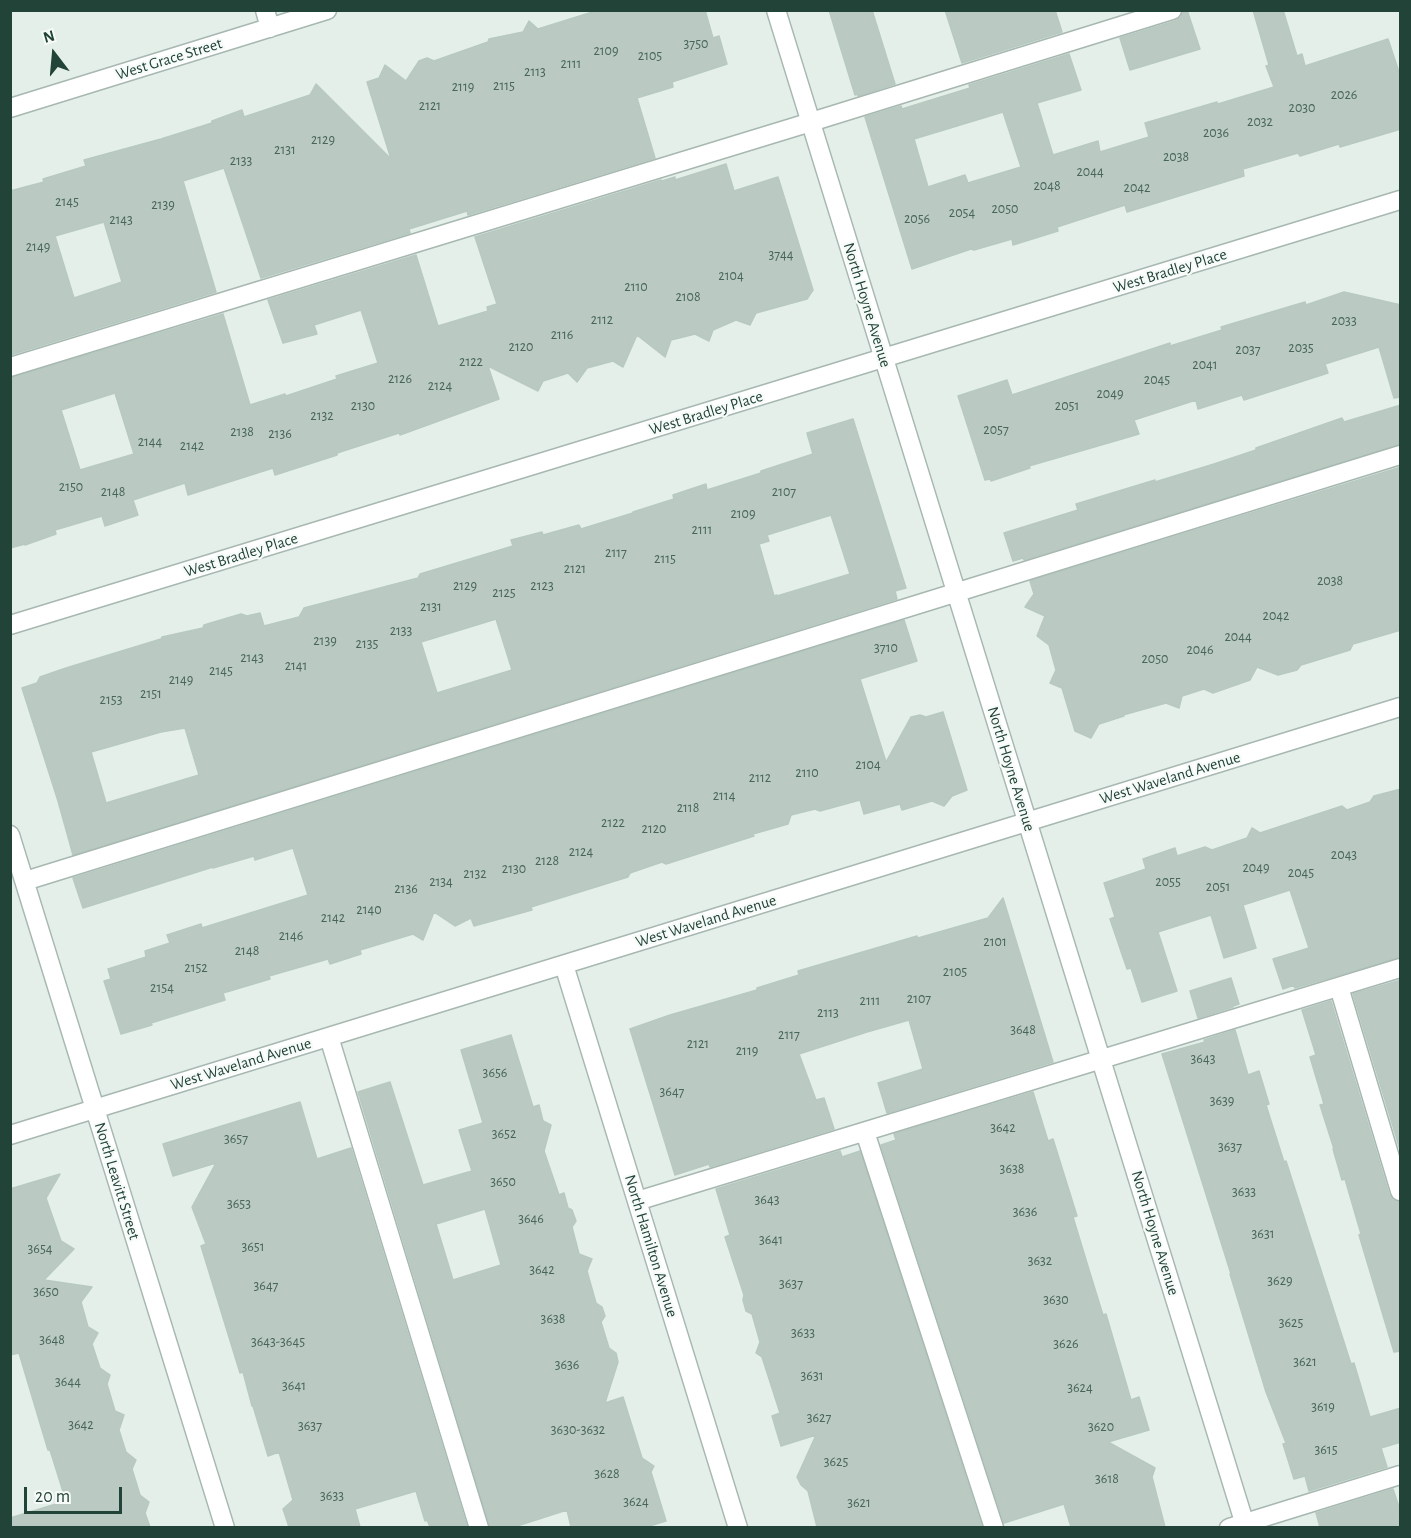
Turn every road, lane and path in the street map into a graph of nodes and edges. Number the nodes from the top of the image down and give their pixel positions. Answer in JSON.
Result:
{"nodes":[{"id":1,"x":327,"y":10,"type":"edge"},
{"id":2,"x":776,"y":10,"type":"edge"},
{"id":3,"x":1172,"y":10,"type":"edge"},
{"id":4,"x":268,"y":19,"type":"edge"},
{"id":5,"x":10,"y":108,"type":"edge"},
{"id":6,"x":811,"y":122,"type":"junction"},
{"id":7,"x":1401,"y":200,"type":"edge"},
{"id":8,"x":884,"y":358,"type":"junction"},
{"id":9,"x":10,"y":367,"type":"edge"},
{"id":10,"x":1401,"y":455,"type":"edge"},
{"id":11,"x":957,"y":592,"type":"junction"},
{"id":12,"x":10,"y":626,"type":"edge"},
{"id":13,"x":1401,"y":707,"type":"edge"},
{"id":14,"x":1028,"y":822,"type":"junction"},
{"id":15,"x":10,"y":835,"type":"edge"},
{"id":16,"x":25,"y":881,"type":"junction"},
{"id":17,"x":564,"y":964,"type":"junction"},
{"id":18,"x":1401,"y":968,"type":"edge"},
{"id":19,"x":1339,"y":987,"type":"junction"},
{"id":20,"x":329,"y":1037,"type":"junction"},
{"id":21,"x":1102,"y":1060,"type":"junction"},
{"id":22,"x":95,"y":1109,"type":"junction"},
{"id":23,"x":865,"y":1132,"type":"junction"},
{"id":24,"x":10,"y":1135,"type":"edge"},
{"id":25,"x":1401,"y":1191,"type":"edge"},
{"id":26,"x":637,"y":1201,"type":"junction"},
{"id":27,"x":1401,"y":1475,"type":"edge"},
{"id":28,"x":1240,"y":1526,"type":"edge"},
{"id":29,"x":225,"y":1527,"type":"edge"},
{"id":30,"x":479,"y":1527,"type":"edge"},
{"id":31,"x":738,"y":1527,"type":"edge"},
{"id":32,"x":994,"y":1527,"type":"edge"}],
"edges":[{"from":1,"to":4,"type":"street","name":"West Grace Street"},
{"from":2,"to":6,"type":"street","name":"North Hoyne Avenue"},
{"from":3,"to":6,"type":"street"},
{"from":4,"to":5,"type":"street","name":"West Grace Street"},
{"from":6,"to":8,"type":"street","name":"North Hoyne Avenue"},
{"from":6,"to":9,"type":"street"},
{"from":7,"to":8,"type":"street","name":"West Bradley Place"},
{"from":8,"to":11,"type":"street","name":"North Hoyne Avenue"},
{"from":8,"to":12,"type":"street","name":"West Bradley Place"},
{"from":10,"to":11,"type":"street"},
{"from":11,"to":14,"type":"street","name":"North Hoyne Avenue"},
{"from":11,"to":16,"type":"street"},
{"from":13,"to":14,"type":"street","name":"West Waveland Avenue"},
{"from":14,"to":17,"type":"street","name":"West Waveland Avenue"},
{"from":14,"to":21,"type":"street","name":"North Hoyne Avenue"},
{"from":15,"to":16,"type":"street","name":"North Leavitt Street"},
{"from":16,"to":22,"type":"street","name":"North Leavitt Street"},
{"from":17,"to":20,"type":"street","name":"West Waveland Avenue"},
{"from":17,"to":26,"type":"street","name":"North Hamilton Avenue"},
{"from":18,"to":19,"type":"street"},
{"from":19,"to":21,"type":"street"},
{"from":19,"to":25,"type":"street"},
{"from":20,"to":22,"type":"street","name":"West Waveland Avenue"},
{"from":20,"to":30,"type":"street"},
{"from":21,"to":23,"type":"street"},
{"from":21,"to":28,"type":"street","name":"North Hoyne Avenue"},
{"from":22,"to":24,"type":"street","name":"West Waveland Avenue"},
{"from":22,"to":29,"type":"street","name":"North Leavitt Street"},
{"from":23,"to":26,"type":"street"},
{"from":23,"to":32,"type":"street"},
{"from":26,"to":31,"type":"street","name":"North Hamilton Avenue"},
{"from":27,"to":28,"type":"street"}]}
